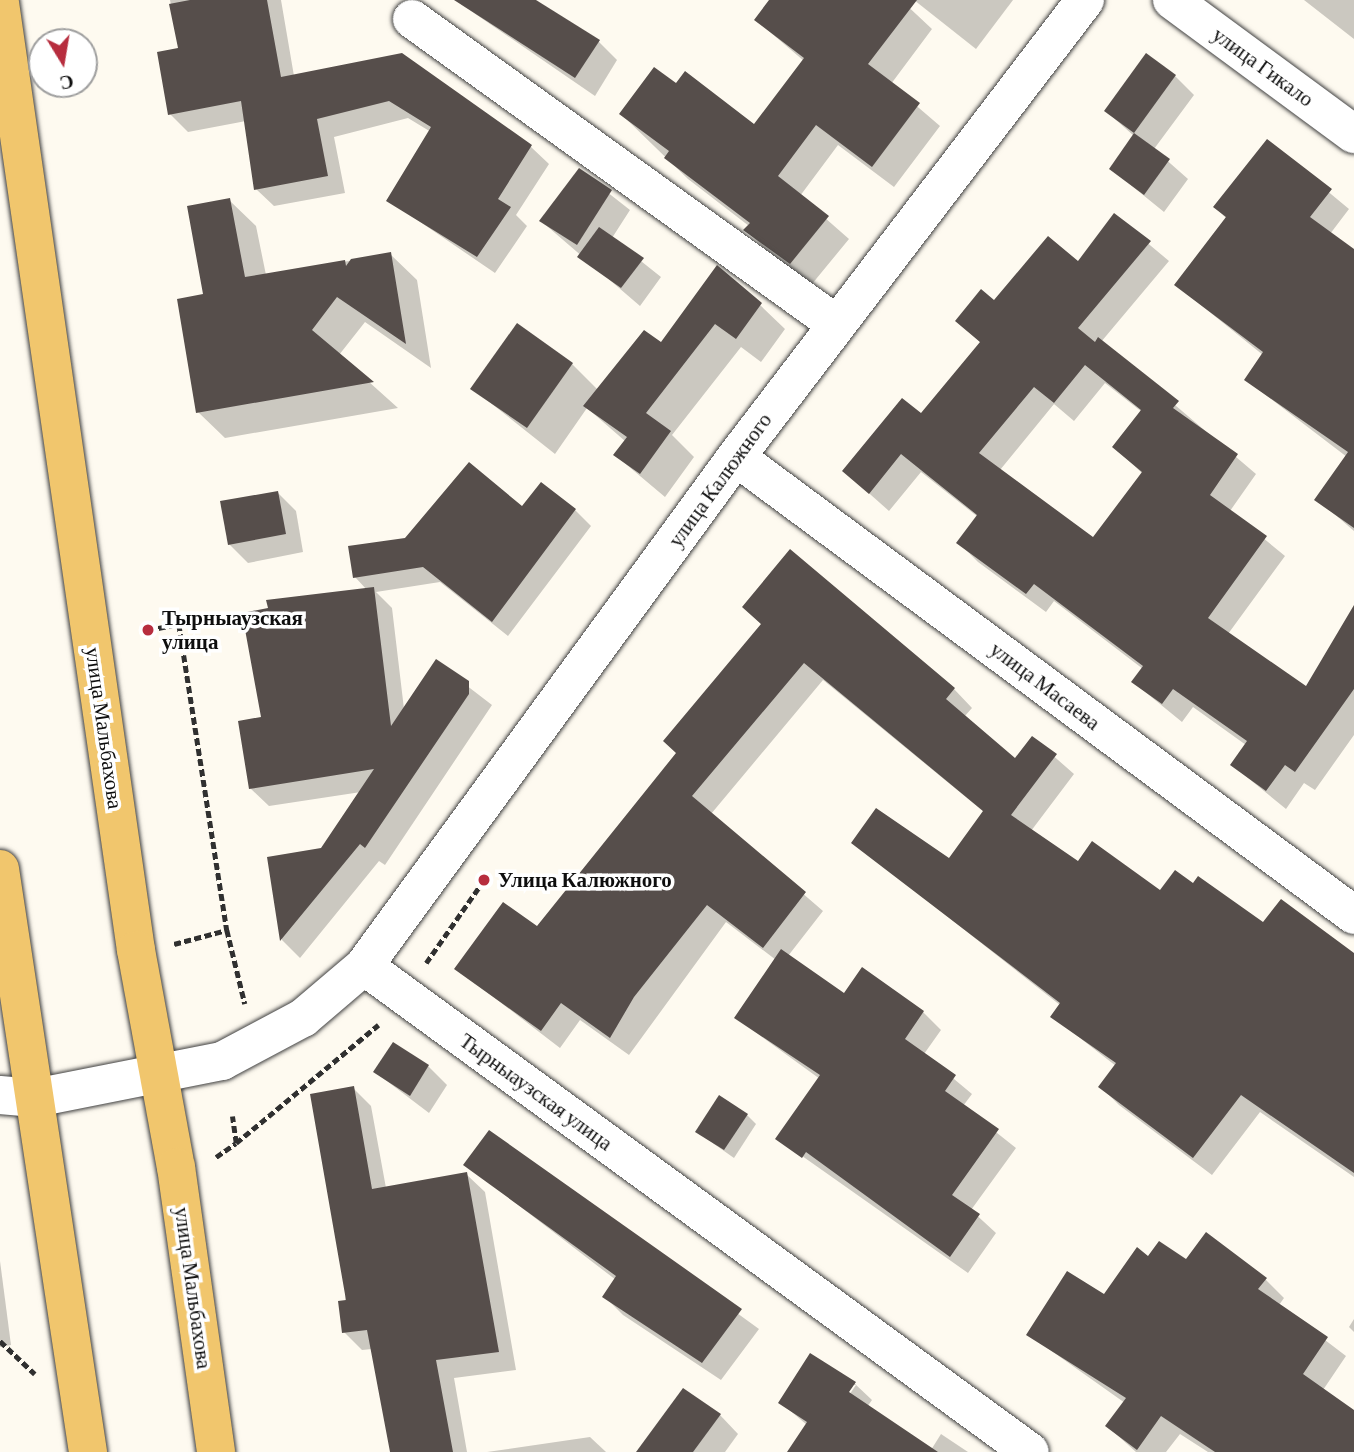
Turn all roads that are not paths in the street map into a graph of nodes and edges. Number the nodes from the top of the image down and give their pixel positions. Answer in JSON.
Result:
{"nodes":[{"id":1,"x":1085,"y":0,"type":"edge"},
{"id":2,"x":1172,"y":0,"type":"edge"},
{"id":3,"x":0,"y":4,"type":"edge"},
{"id":4,"x":412,"y":19,"type":"dead end"},
{"id":5,"x":1354,"y":134,"type":"edge"},
{"id":6,"x":836,"y":324,"type":"junction"},
{"id":7,"x":736,"y":457,"type":"junction"},
{"id":8,"x":0,"y":869,"type":"edge"},
{"id":9,"x":1354,"y":915,"type":"edge"},
{"id":10,"x":364,"y":966,"type":"junction"},
{"id":11,"x":159,"y":1078,"type":"junction"},
{"id":12,"x":17,"y":1096,"type":"edge"},
{"id":13,"x":1009,"y":1446,"type":"edge"},
{"id":14,"x":88,"y":1452,"type":"edge"},
{"id":15,"x":216,"y":1452,"type":"edge"}],
"edges":[{"from":1,"to":6,"type":"street","name":"улица Калюжного"},
{"from":2,"to":5,"type":"street","name":"улица Гикало"},
{"from":3,"to":11,"type":"main road","name":"улица Мальбахова"},
{"from":4,"to":6,"type":"street"},
{"from":6,"to":7,"type":"street","name":"улица Калюжного"},
{"from":7,"to":9,"type":"street","name":"улица Масаева"},
{"from":7,"to":10,"type":"street","name":"улица Калюжного"},
{"from":8,"to":12,"type":"main road"},
{"from":10,"to":11,"type":"street"},
{"from":10,"to":13,"type":"street","name":"Тырныаузская улица"},
{"from":11,"to":12,"type":"street"},
{"from":11,"to":15,"type":"main road","name":"улица Мальбахова"},
{"from":12,"to":14,"type":"main road"}]}
